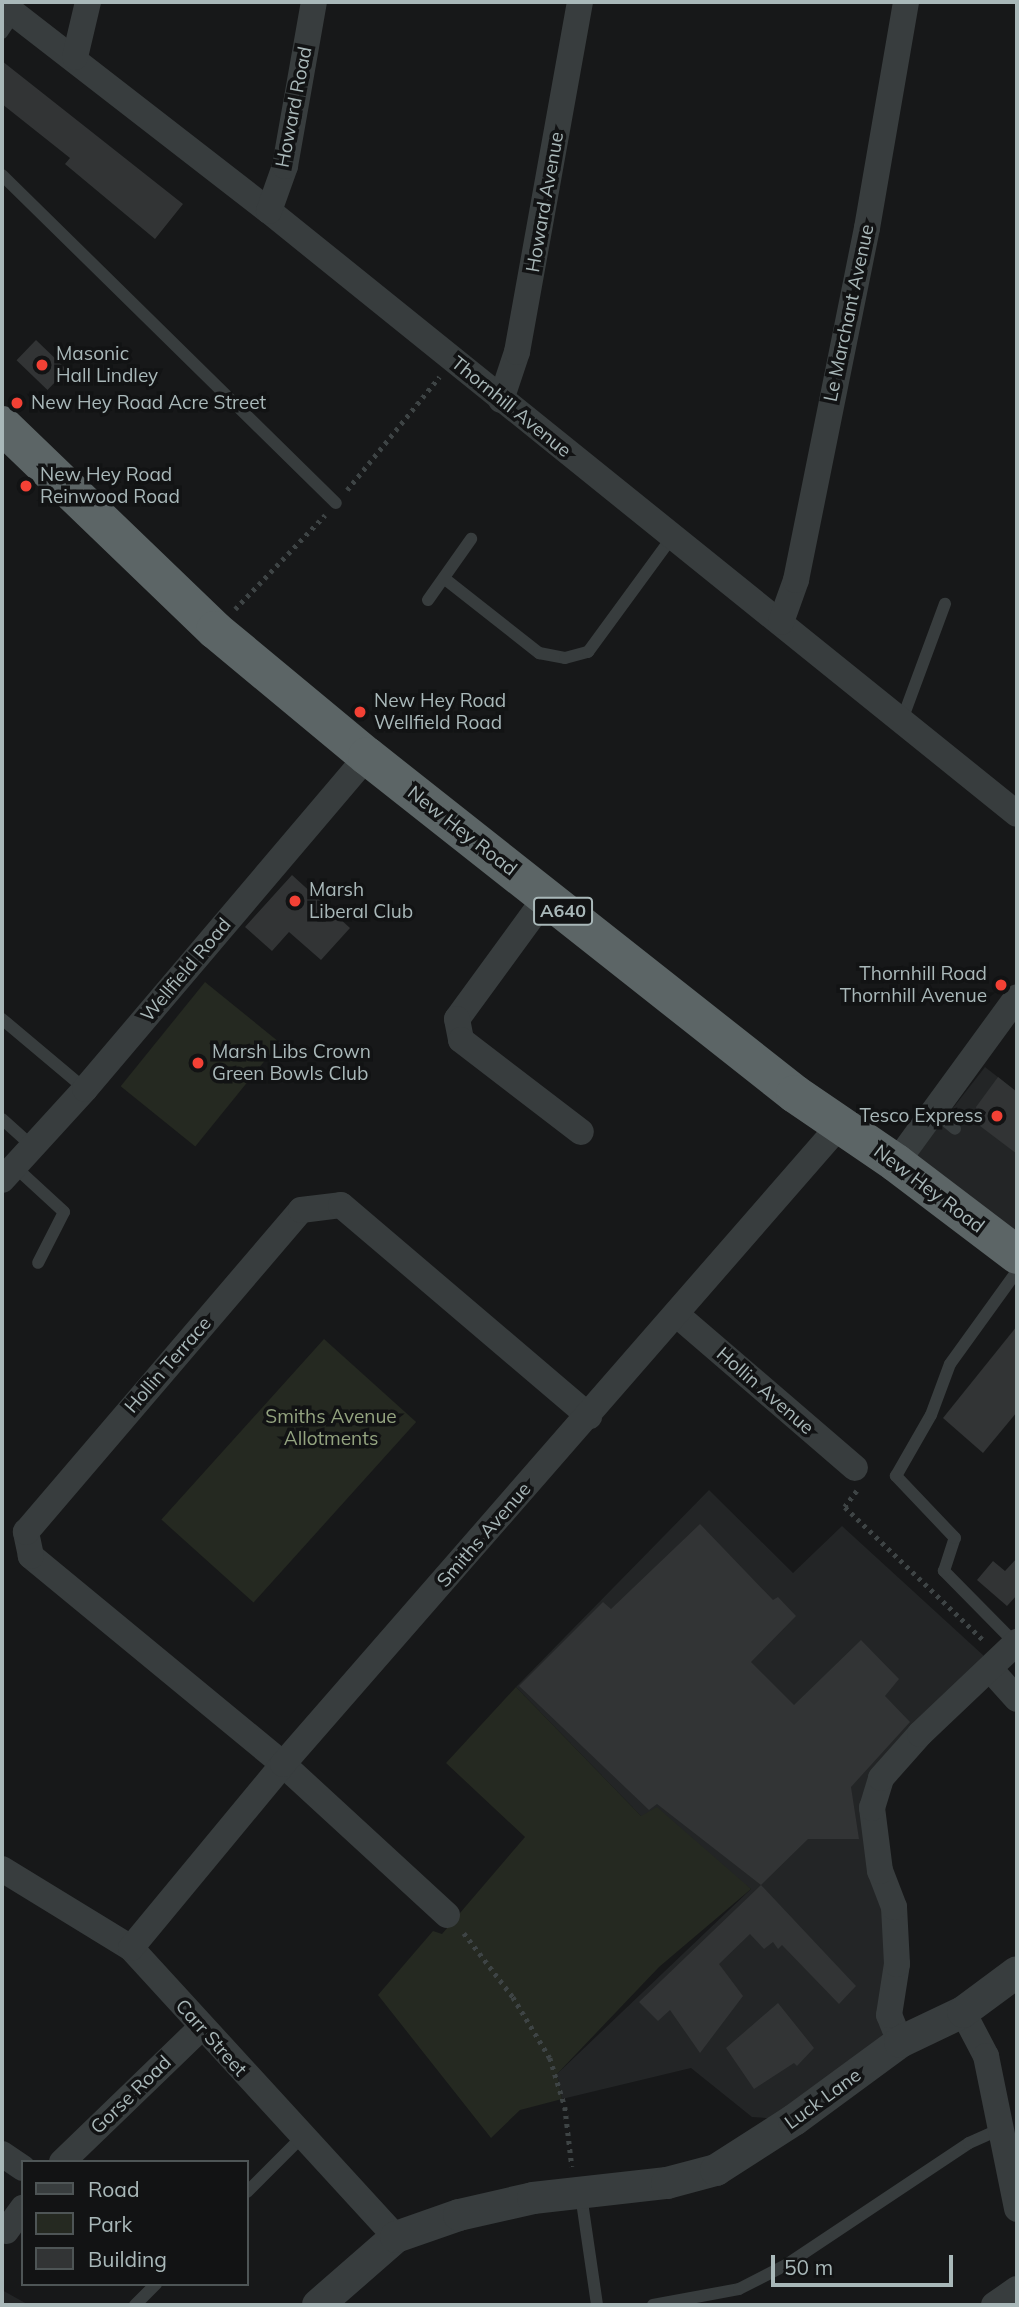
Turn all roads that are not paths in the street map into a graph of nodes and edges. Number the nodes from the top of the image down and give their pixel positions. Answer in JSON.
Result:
{"nodes":[{"id":1,"x":88,"y":2,"type":"edge"},
{"id":2,"x":314,"y":2,"type":"edge"},
{"id":3,"x":580,"y":2,"type":"edge"},
{"id":4,"x":905,"y":2,"type":"edge"},
{"id":5,"x":6,"y":17,"type":"edge"},
{"id":6,"x":75,"y":57,"type":"junction"},
{"id":7,"x":2,"y":175,"type":"edge"},
{"id":8,"x":269,"y":211,"type":"junction"},
{"id":9,"x":501,"y":400,"type":"junction"},
{"id":10,"x":2,"y":425,"type":"edge"},
{"id":11,"x":337,"y":503,"type":"dead end"},
{"id":12,"x":673,"y":536,"type":"junction"},
{"id":13,"x":471,"y":539,"type":"dead end"},
{"id":14,"x":445,"y":579,"type":"junction"},
{"id":15,"x":428,"y":600,"type":"dead end"},
{"id":16,"x":946,"y":604,"type":"dead end"},
{"id":17,"x":781,"y":622,"type":"junction"},
{"id":18,"x":902,"y":720,"type":"junction"},
{"id":19,"x":367,"y":756,"type":"junction"},
{"id":20,"x":1017,"y":814,"type":"edge"},
{"id":21,"x":546,"y":897,"type":"junction"},
{"id":22,"x":1017,"y":998,"type":"edge"},
{"id":23,"x":2,"y":1019,"type":"edge"},
{"id":24,"x":85,"y":1088,"type":"junction"},
{"id":25,"x":934,"y":1112,"type":"junction"},
{"id":26,"x":2,"y":1119,"type":"edge"},
{"id":27,"x":840,"y":1125,"type":"junction"},
{"id":28,"x":955,"y":1129,"type":"dead end"},
{"id":29,"x":581,"y":1132,"type":"dead end"},
{"id":30,"x":32,"y":1146,"type":"junction"},
{"id":31,"x":896,"y":1163,"type":"junction"},
{"id":32,"x":8,"y":1173,"type":"edge"},
{"id":33,"x":1016,"y":1256,"type":"edge"},
{"id":34,"x":38,"y":1264,"type":"dead end"},
{"id":35,"x":676,"y":1314,"type":"junction"},
{"id":36,"x":589,"y":1416,"type":"junction"},
{"id":37,"x":855,"y":1468,"type":"road end"},
{"id":38,"x":1006,"y":1653,"type":"edge"},
{"id":39,"x":1017,"y":1699,"type":"edge"},
{"id":40,"x":283,"y":1764,"type":"junction"},
{"id":41,"x":2,"y":1869,"type":"edge"},
{"id":42,"x":447,"y":1915,"type":"road end"},
{"id":43,"x":131,"y":1948,"type":"junction"},
{"id":44,"x":1017,"y":1972,"type":"edge"},
{"id":45,"x":964,"y":2012,"type":"junction"},
{"id":46,"x":201,"y":2028,"type":"junction"},
{"id":47,"x":900,"y":2042,"type":"junction"},
{"id":48,"x":1001,"y":2129,"type":"junction"},
{"id":49,"x":302,"y":2137,"type":"junction"},
{"id":50,"x":2,"y":2154,"type":"edge"},
{"id":51,"x":64,"y":2160,"type":"edge"},
{"id":52,"x":21,"y":2167,"type":"edge"},
{"id":53,"x":248,"y":2191,"type":"edge"},
{"id":54,"x":578,"y":2195,"type":"junction"},
{"id":55,"x":1017,"y":2209,"type":"edge"},
{"id":56,"x":21,"y":2211,"type":"edge"},
{"id":57,"x":6,"y":2231,"type":"dead end"},
{"id":58,"x":397,"y":2237,"type":"junction"},
{"id":59,"x":154,"y":2286,"type":"edge"},
{"id":60,"x":1017,"y":2288,"type":"edge"},
{"id":61,"x":135,"y":2305,"type":"edge"},
{"id":62,"x":318,"y":2305,"type":"edge"},
{"id":63,"x":597,"y":2305,"type":"edge"},
{"id":64,"x":653,"y":2305,"type":"edge"},
{"id":65,"x":993,"y":2305,"type":"edge"}],
"edges":[{"from":1,"to":6,"type":"street"},
{"from":2,"to":8,"type":"street","name":"Howard Road"},
{"from":3,"to":9,"type":"street","name":"Howard Avenue"},
{"from":4,"to":17,"type":"street","name":"Le Marchant Avenue"},
{"from":5,"to":6,"type":"street","name":"Thornhill Avenue"},
{"from":6,"to":8,"type":"street","name":"Thornhill Avenue"},
{"from":7,"to":11,"type":"lane"},
{"from":8,"to":9,"type":"street","name":"Thornhill Avenue"},
{"from":9,"to":12,"type":"street","name":"Thornhill Avenue"},
{"from":10,"to":19,"type":"highway","name":"New Hey Road","number":"A640"},
{"from":12,"to":14,"type":"lane"},
{"from":12,"to":17,"type":"street","name":"Thornhill Avenue"},
{"from":13,"to":14,"type":"lane"},
{"from":14,"to":15,"type":"lane"},
{"from":16,"to":18,"type":"lane"},
{"from":17,"to":18,"type":"street","name":"Thornhill Avenue"},
{"from":18,"to":20,"type":"street","name":"Thornhill Avenue"},
{"from":19,"to":21,"type":"highway","name":"New Hey Road","number":"A640"},
{"from":19,"to":24,"type":"street","name":"Wellfield Road"},
{"from":21,"to":27,"type":"highway","name":"New Hey Road","number":"A640"},
{"from":21,"to":29,"type":"street"},
{"from":22,"to":25,"type":"street"},
{"from":23,"to":24,"type":"lane"},
{"from":24,"to":30,"type":"street","name":"Wellfield Road"},
{"from":25,"to":28,"type":"lane"},
{"from":25,"to":31,"type":"street"},
{"from":26,"to":30,"type":"lane"},
{"from":27,"to":31,"type":"highway","name":"New Hey Road","number":"A640"},
{"from":27,"to":35,"type":"street","name":"Smiths Avenue"},
{"from":30,"to":32,"type":"street","name":"Wellfield Road"},
{"from":31,"to":33,"type":"highway","name":"New Hey Road","number":"A640"},
{"from":32,"to":34,"type":"lane"},
{"from":33,"to":38,"type":"lane"},
{"from":35,"to":36,"type":"street","name":"Smiths Avenue"},
{"from":35,"to":37,"type":"street","name":"Hollin Avenue"},
{"from":36,"to":40,"type":"street","name":"Smiths Avenue"},
{"from":36,"to":40,"type":"street","name":"Hollin Terrace"},
{"from":38,"to":39,"type":"street"},
{"from":38,"to":47,"type":"street"},
{"from":40,"to":42,"type":"street"},
{"from":40,"to":43,"type":"street","name":"Smiths Avenue"},
{"from":41,"to":43,"type":"street","name":"Carr Street"},
{"from":43,"to":46,"type":"street","name":"Carr Street"},
{"from":44,"to":45,"type":"street","name":"Luck Lane"},
{"from":45,"to":47,"type":"street","name":"Luck Lane"},
{"from":45,"to":48,"type":"street"},
{"from":46,"to":49,"type":"street","name":"Carr Street"},
{"from":46,"to":51,"type":"street","name":"Gorse Road"},
{"from":47,"to":54,"type":"street","name":"Luck Lane"},
{"from":48,"to":55,"type":"street"},
{"from":48,"to":64,"type":"lane"},
{"from":49,"to":53,"type":"lane"},
{"from":49,"to":58,"type":"street","name":"Carr Street"},
{"from":50,"to":52,"type":"street"},
{"from":54,"to":58,"type":"street","name":"Luck Lane"},
{"from":54,"to":63,"type":"lane"},
{"from":56,"to":57,"type":"street"},
{"from":58,"to":62,"type":"street","name":"Luck Lane"},
{"from":59,"to":61,"type":"lane"},
{"from":60,"to":65,"type":"street"}]}
